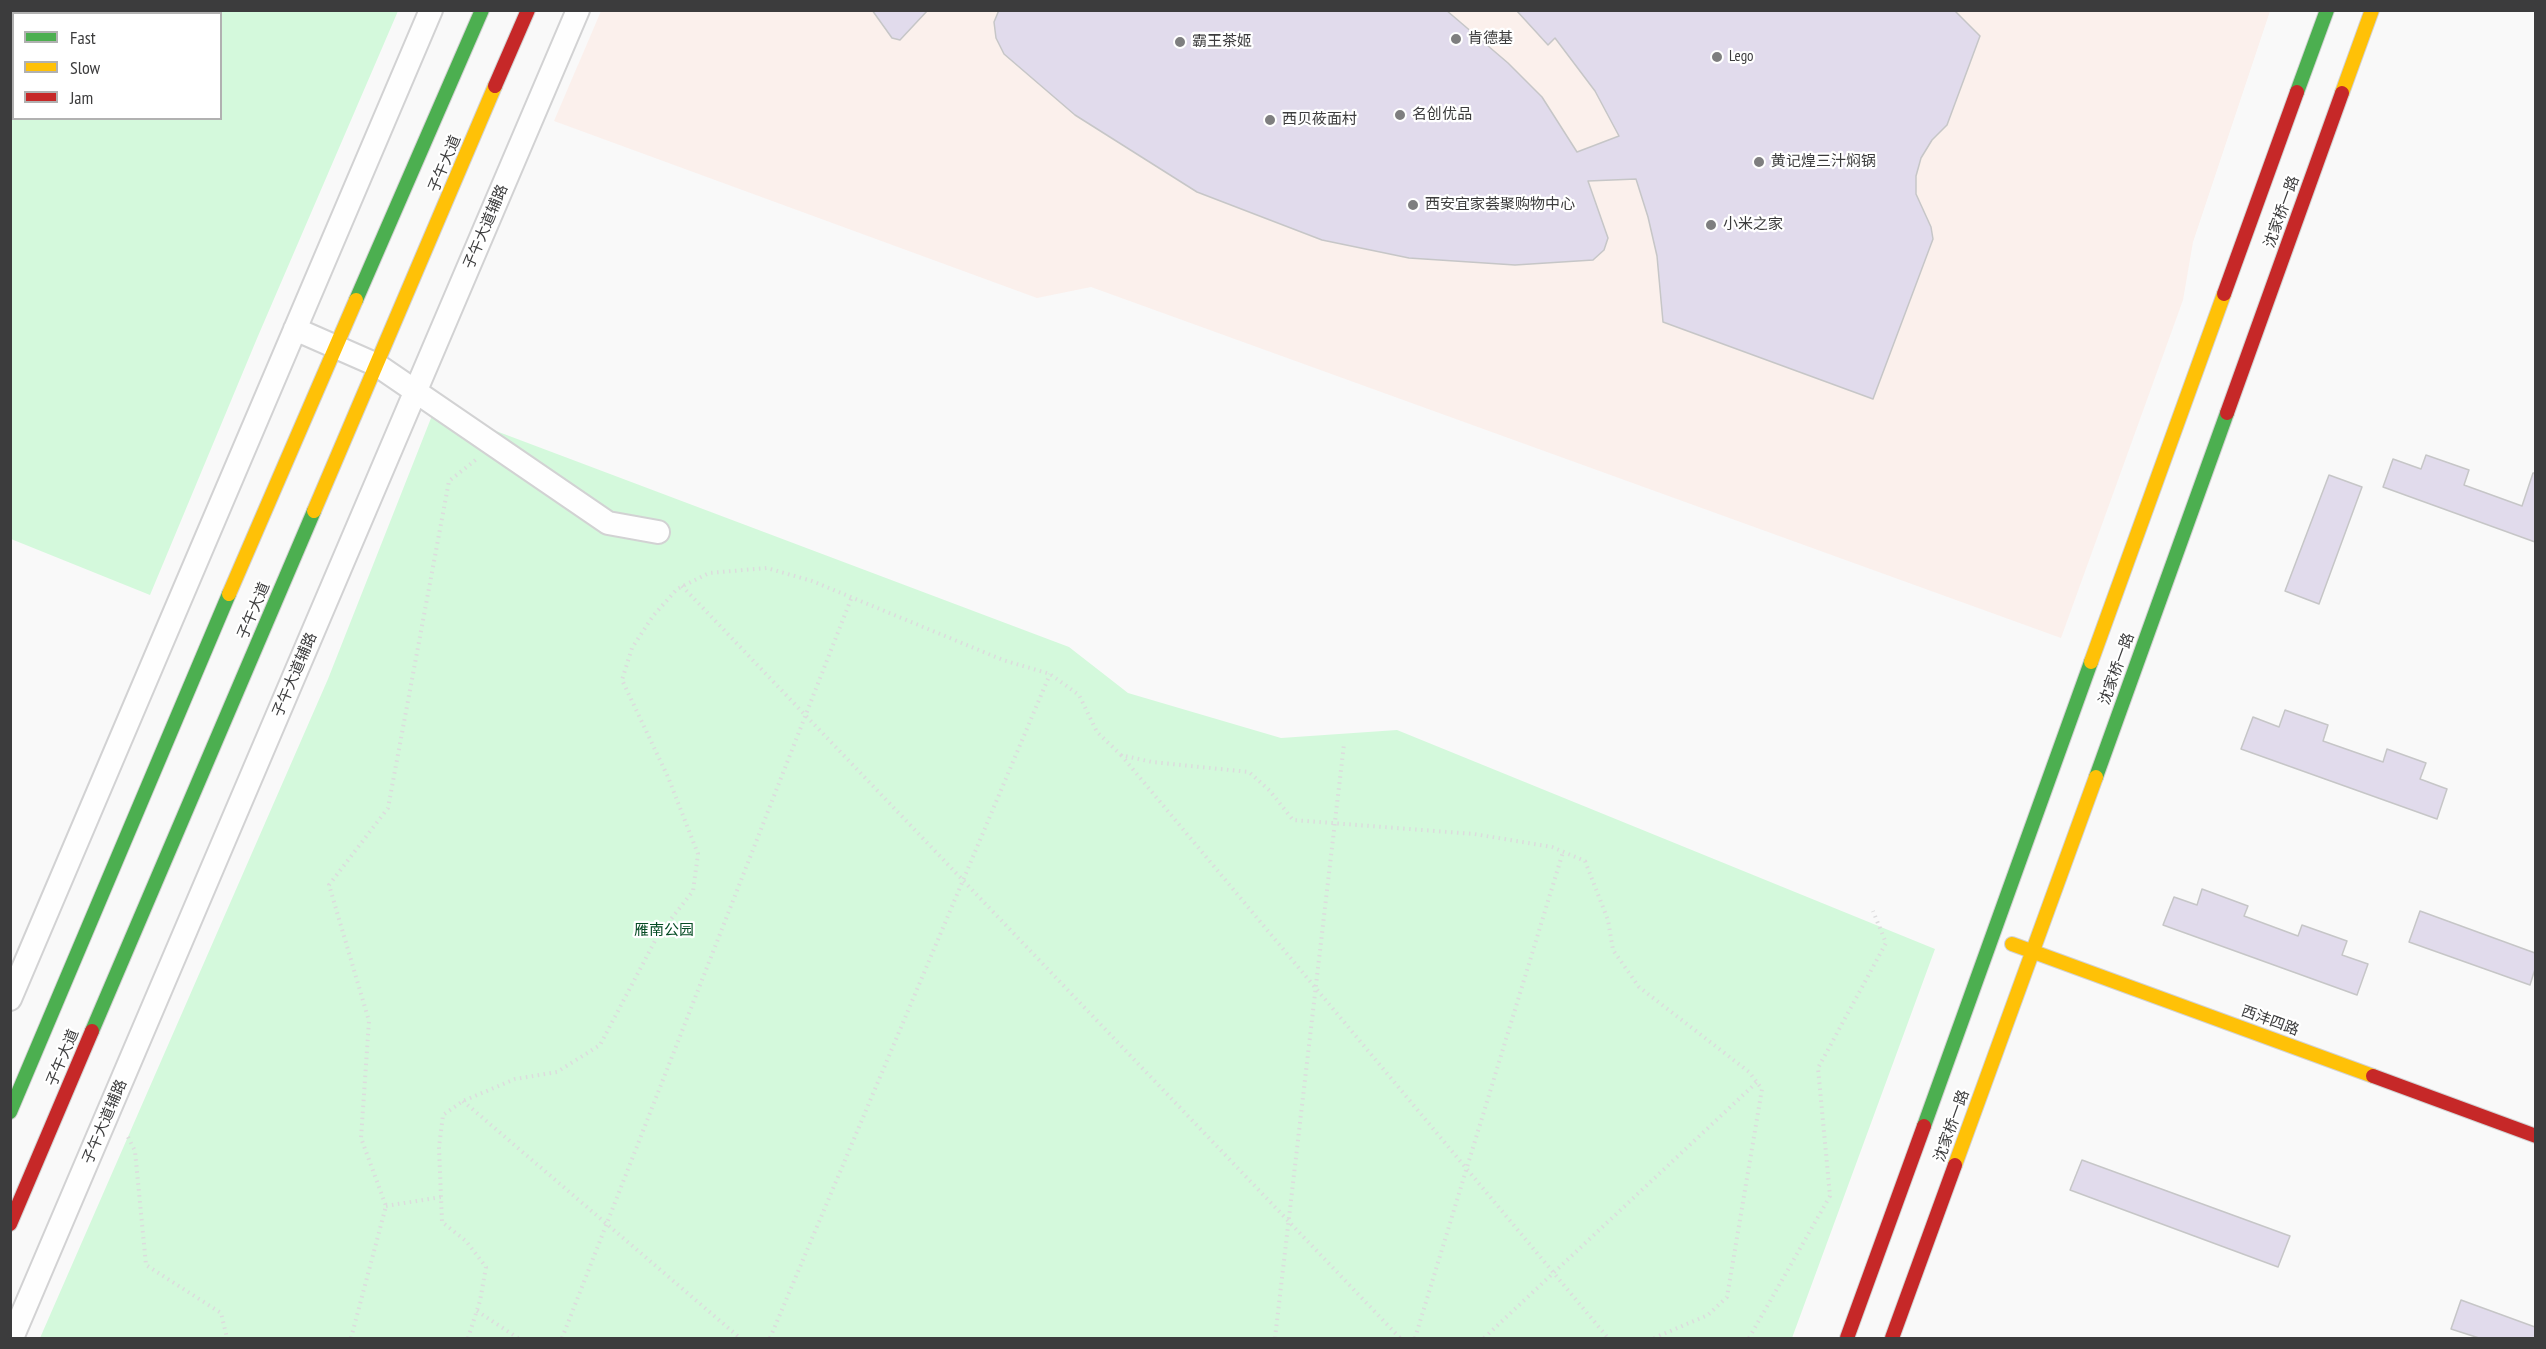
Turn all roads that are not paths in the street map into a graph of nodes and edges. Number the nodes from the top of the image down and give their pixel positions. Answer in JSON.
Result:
{"nodes":[{"id":1,"x":431,"y":10,"type":"edge"},
{"id":2,"x":482,"y":10,"type":"edge"},
{"id":3,"x":528,"y":10,"type":"edge"},
{"id":4,"x":578,"y":10,"type":"edge"},
{"id":5,"x":2327,"y":10,"type":"edge"},
{"id":6,"x":2372,"y":10,"type":"edge"},
{"id":7,"x":295,"y":329,"type":"junction"},
{"id":8,"x":337,"y":347,"type":"junction"},
{"id":9,"x":377,"y":365,"type":"junction"},
{"id":10,"x":416,"y":392,"type":"junction"},
{"id":11,"x":658,"y":532,"type":"dead end"},
{"id":12,"x":1993,"y":937,"type":"junction"},
{"id":13,"x":2033,"y":952,"type":"junction"},
{"id":14,"x":10,"y":999,"type":"edge"},
{"id":15,"x":10,"y":1112,"type":"edge"},
{"id":16,"x":2535,"y":1136,"type":"edge"},
{"id":17,"x":10,"y":1224,"type":"edge"},
{"id":18,"x":12,"y":1338,"type":"edge"},
{"id":19,"x":1847,"y":1338,"type":"edge"},
{"id":20,"x":1892,"y":1338,"type":"edge"}],
"edges":[{"from":1,"to":7,"type":"street"},
{"from":2,"to":8,"type":"main road","name":"子午大道"},
{"from":3,"to":9,"type":"main road","name":"子午大道"},
{"from":4,"to":10,"type":"street","name":"子午大道辅路"},
{"from":5,"to":12,"type":"main road","name":"沈家桥一路"},
{"from":6,"to":13,"type":"main road","name":"沈家桥一路"},
{"from":7,"to":8,"type":"street"},
{"from":7,"to":14,"type":"street"},
{"from":8,"to":9,"type":"street"},
{"from":8,"to":15,"type":"main road","name":"子午大道"},
{"from":9,"to":10,"type":"street"},
{"from":9,"to":17,"type":"main road","name":"子午大道"},
{"from":10,"to":11,"type":"street"},
{"from":10,"to":18,"type":"street","name":"子午大道辅路"},
{"from":12,"to":13,"type":"main road","name":"西沣四路"},
{"from":12,"to":19,"type":"main road","name":"沈家桥一路"},
{"from":13,"to":16,"type":"main road","name":"西沣四路"},
{"from":13,"to":20,"type":"main road","name":"沈家桥一路"}]}
